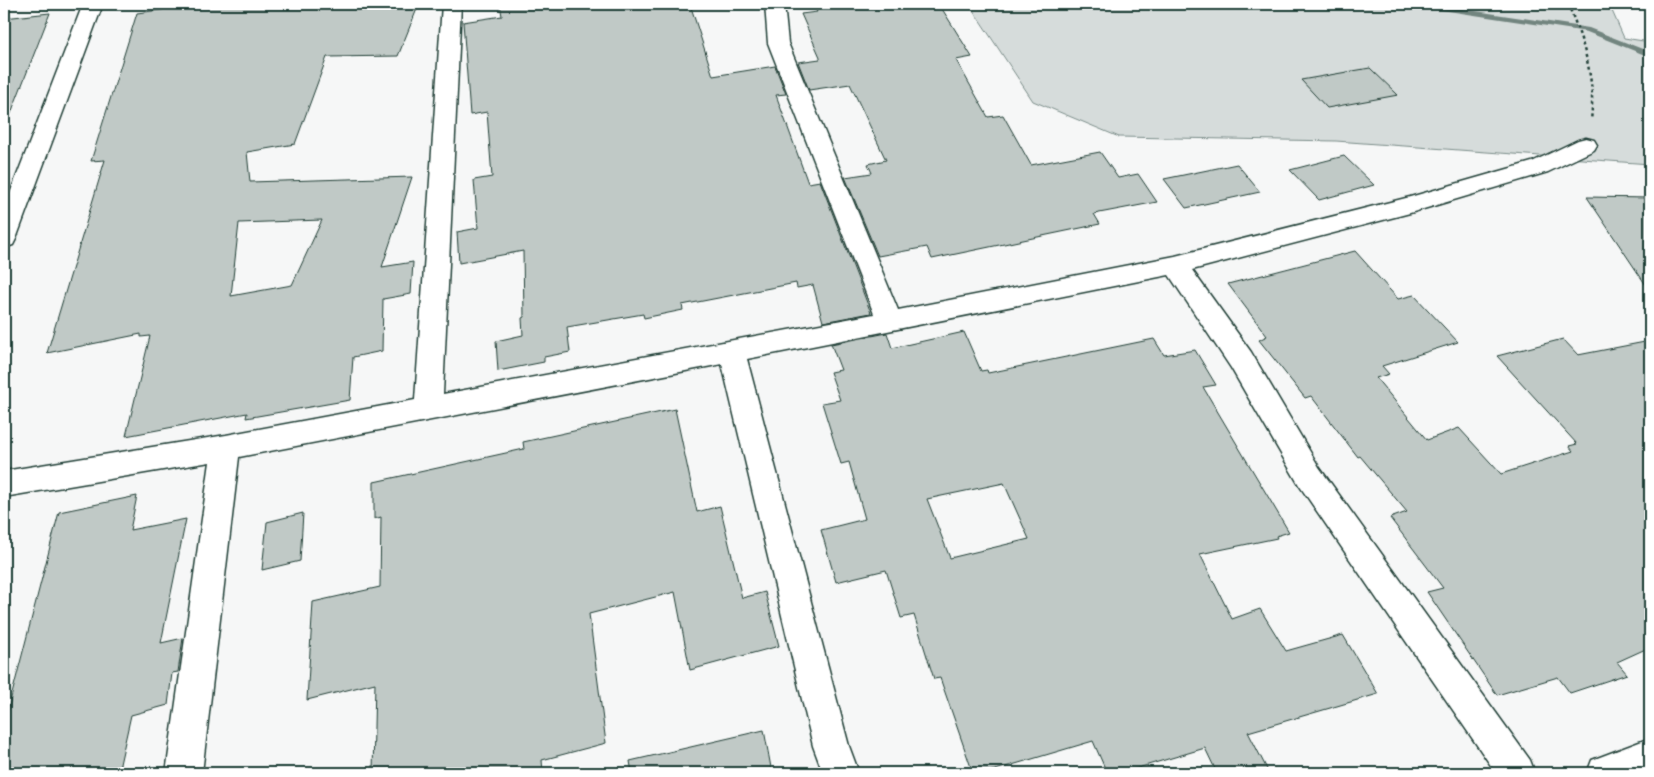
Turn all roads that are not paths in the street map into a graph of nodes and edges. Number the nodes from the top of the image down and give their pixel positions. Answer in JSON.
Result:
{"nodes":[{"id":1,"x":93,"y":4,"type":"edge"},
{"id":2,"x":451,"y":4,"type":"edge"},
{"id":3,"x":774,"y":4,"type":"edge"},
{"id":4,"x":1586,"y":145,"type":"road end"},
{"id":5,"x":4,"y":239,"type":"edge"},
{"id":6,"x":1175,"y":265,"type":"junction"},
{"id":7,"x":889,"y":320,"type":"junction"},
{"id":8,"x":732,"y":350,"type":"junction"},
{"id":9,"x":428,"y":409,"type":"junction"},
{"id":10,"x":226,"y":448,"type":"junction"},
{"id":11,"x":4,"y":484,"type":"edge"},
{"id":12,"x":1650,"y":756,"type":"edge"},
{"id":13,"x":184,"y":773,"type":"edge"},
{"id":14,"x":841,"y":773,"type":"edge"},
{"id":15,"x":1517,"y":773,"type":"edge"},
{"id":16,"x":1605,"y":773,"type":"edge"}],
"edges":[{"from":1,"to":5,"type":"street"},
{"from":2,"to":9,"type":"street"},
{"from":3,"to":7,"type":"street"},
{"from":4,"to":6,"type":"street"},
{"from":6,"to":7,"type":"street"},
{"from":6,"to":15,"type":"street"},
{"from":7,"to":8,"type":"street"},
{"from":8,"to":9,"type":"street"},
{"from":8,"to":14,"type":"street"},
{"from":9,"to":10,"type":"street"},
{"from":10,"to":11,"type":"street"},
{"from":10,"to":13,"type":"street"},
{"from":12,"to":16,"type":"street"}]}
